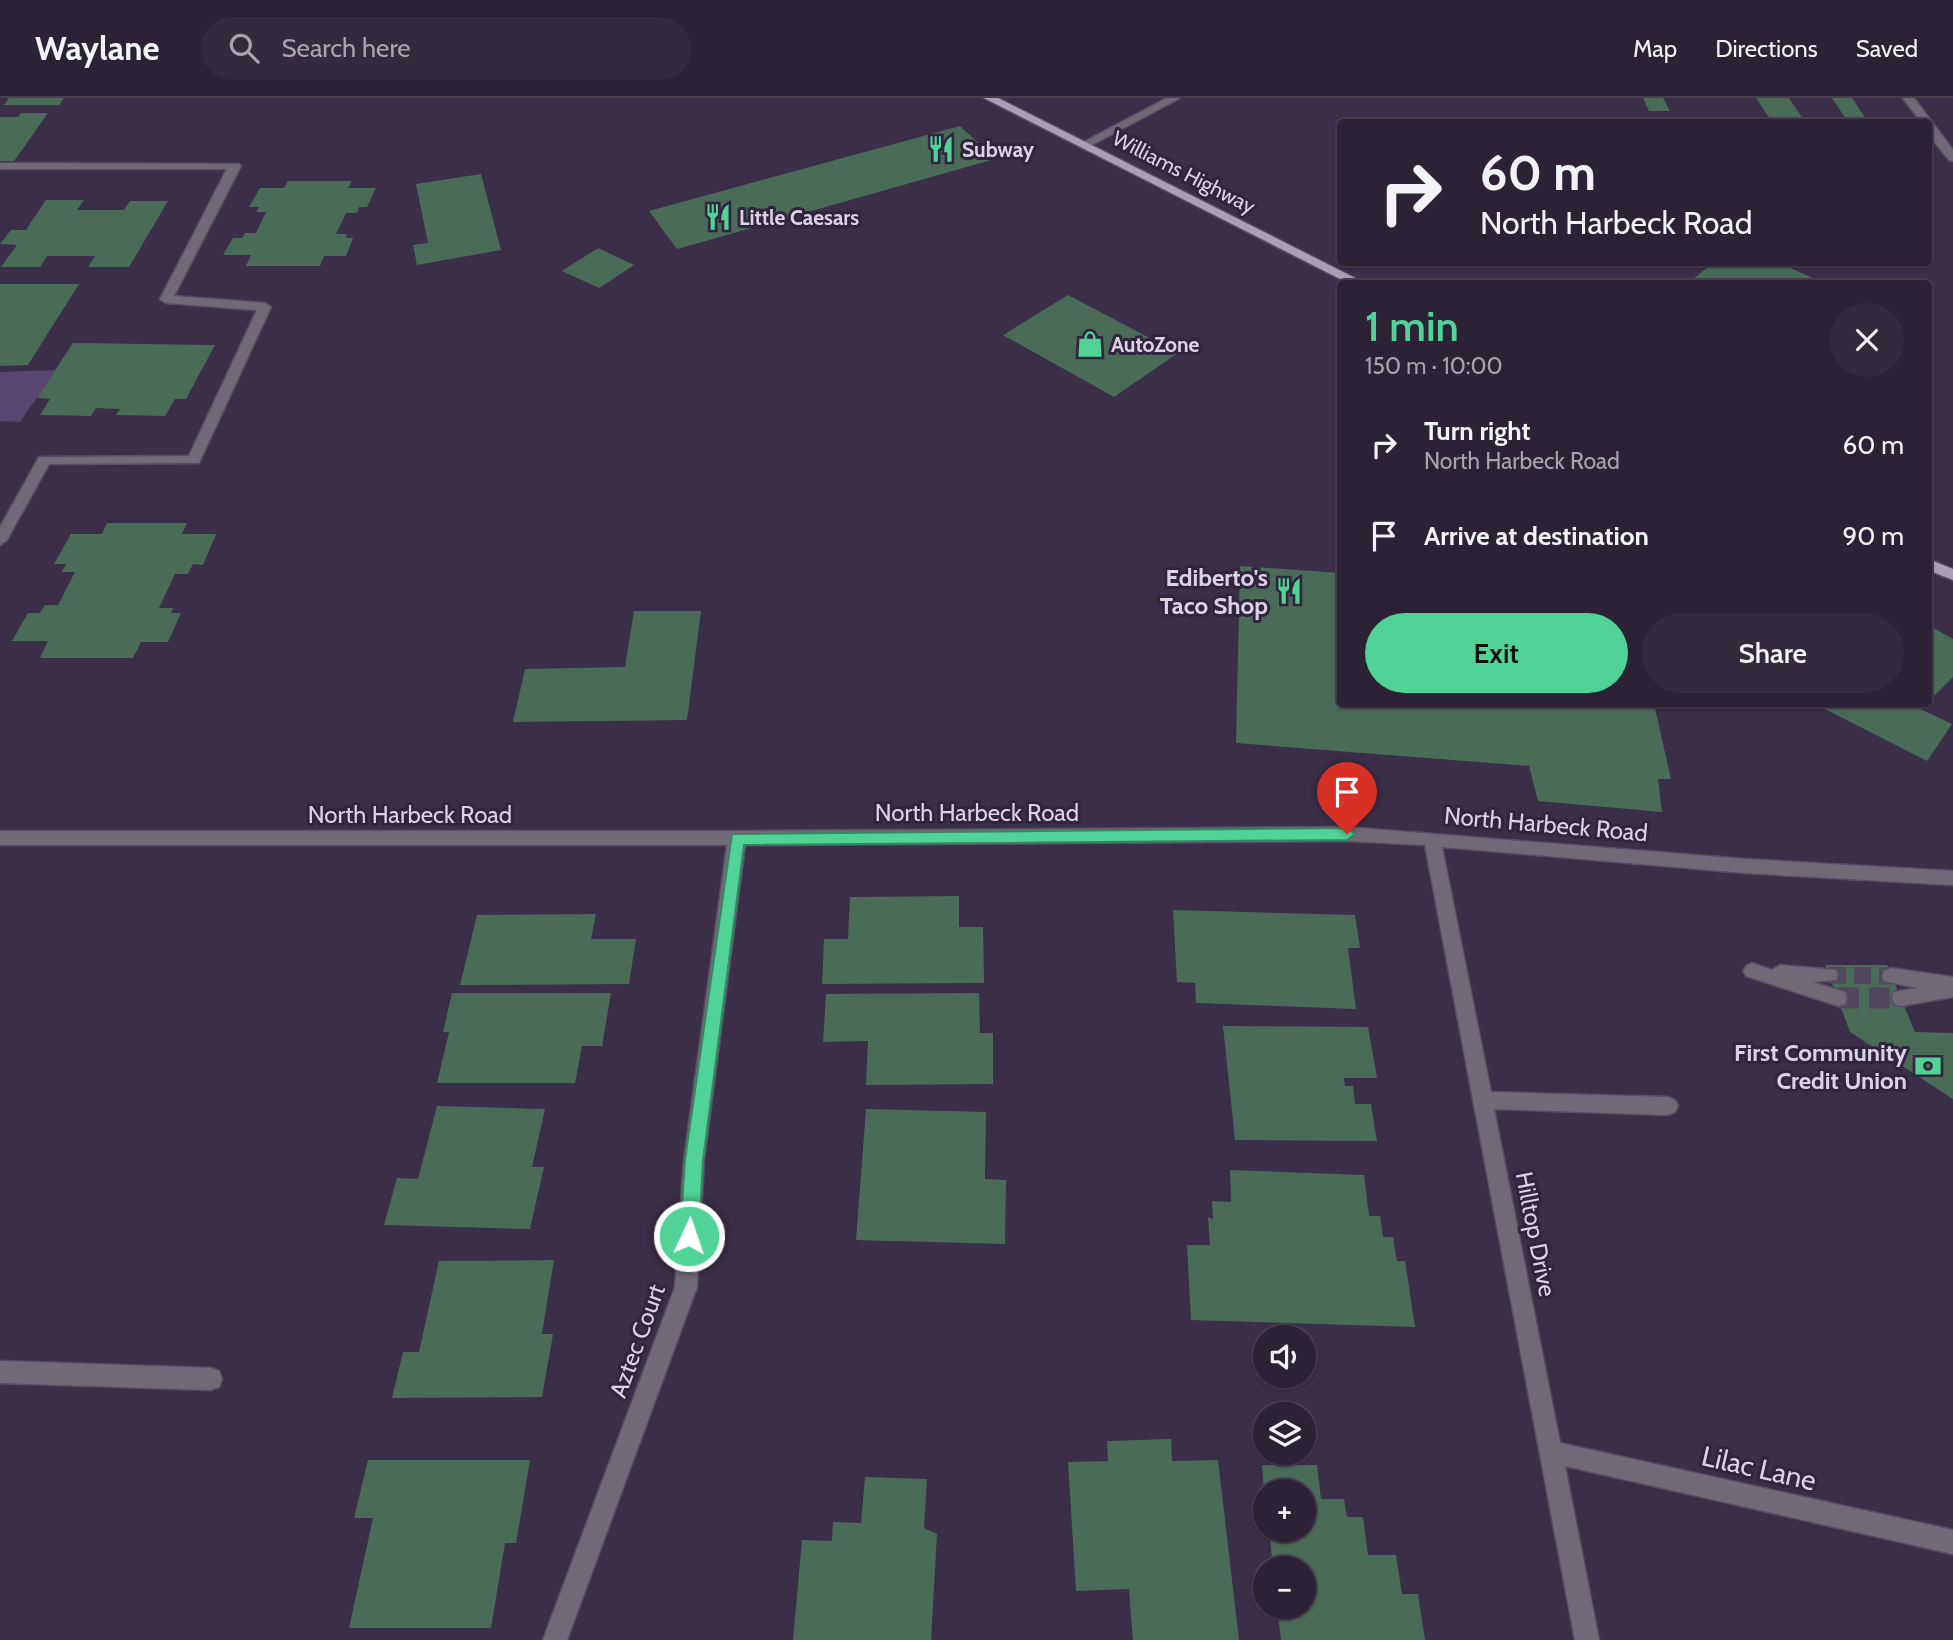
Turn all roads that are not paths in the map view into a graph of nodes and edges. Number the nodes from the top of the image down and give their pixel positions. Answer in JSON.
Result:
{"nodes":[{"id":1,"x":989,"y":98,"type":"edge"},
{"id":2,"x":1175,"y":98,"type":"edge"},
{"id":3,"x":1908,"y":98,"type":"edge"},
{"id":4,"x":1923,"y":119,"type":"edge"},
{"id":5,"x":1932,"y":131,"type":"edge"},
{"id":6,"x":1084,"y":145,"type":"junction"},
{"id":7,"x":1953,"y":158,"type":"edge"},
{"id":8,"x":0,"y":166,"type":"edge"},
{"id":9,"x":1353,"y":280,"type":"edge"},
{"id":10,"x":0,"y":540,"type":"edge"},
{"id":11,"x":1932,"y":566,"type":"edge"},
{"id":12,"x":1953,"y":575,"type":"edge"},
{"id":13,"x":0,"y":838,"type":"edge"},
{"id":14,"x":737,"y":838,"type":"junction"},
{"id":15,"x":1432,"y":839,"type":"junction"},
{"id":16,"x":1953,"y":878,"type":"edge"},
{"id":17,"x":1829,"y":975,"type":"tunnel mouth"},
{"id":18,"x":1891,"y":976,"type":"tunnel mouth"},
{"id":19,"x":1953,"y":988,"type":"edge"},
{"id":20,"x":1838,"y":998,"type":"tunnel mouth"},
{"id":21,"x":1901,"y":998,"type":"tunnel mouth"},
{"id":22,"x":1483,"y":1100,"type":"junction"},
{"id":23,"x":1668,"y":1106,"type":"dead end"},
{"id":24,"x":0,"y":1372,"type":"edge"},
{"id":25,"x":211,"y":1379,"type":"dead end"},
{"id":26,"x":1551,"y":1452,"type":"junction"},
{"id":27,"x":1953,"y":1542,"type":"edge"},
{"id":28,"x":555,"y":1640,"type":"edge"},
{"id":29,"x":1587,"y":1640,"type":"edge"}],
"edges":[{"from":1,"to":6,"type":"main road","name":"Williams Highway"},
{"from":2,"to":6,"type":"street"},
{"from":3,"to":4,"type":"street"},
{"from":5,"to":7,"type":"street"},
{"from":6,"to":9,"type":"main road","name":"Williams Highway"},
{"from":8,"to":10,"type":"street"},
{"from":11,"to":12,"type":"main road"},
{"from":13,"to":14,"type":"street","name":"North Harbeck Road"},
{"from":14,"to":15,"type":"street","name":"North Harbeck Road"},
{"from":14,"to":28,"type":"street","name":"Aztec Court"},
{"from":15,"to":16,"type":"street","name":"North Harbeck Road"},
{"from":15,"to":22,"type":"street","name":"Hilltop Drive"},
{"from":17,"to":20,"type":"street"},
{"from":18,"to":19,"type":"street"},
{"from":19,"to":21,"type":"street"},
{"from":22,"to":23,"type":"street"},
{"from":22,"to":26,"type":"street","name":"Hilltop Drive"},
{"from":24,"to":25,"type":"street"},
{"from":26,"to":27,"type":"street","name":"Lilac Lane"},
{"from":26,"to":29,"type":"street","name":"Hilltop Drive"}]}
